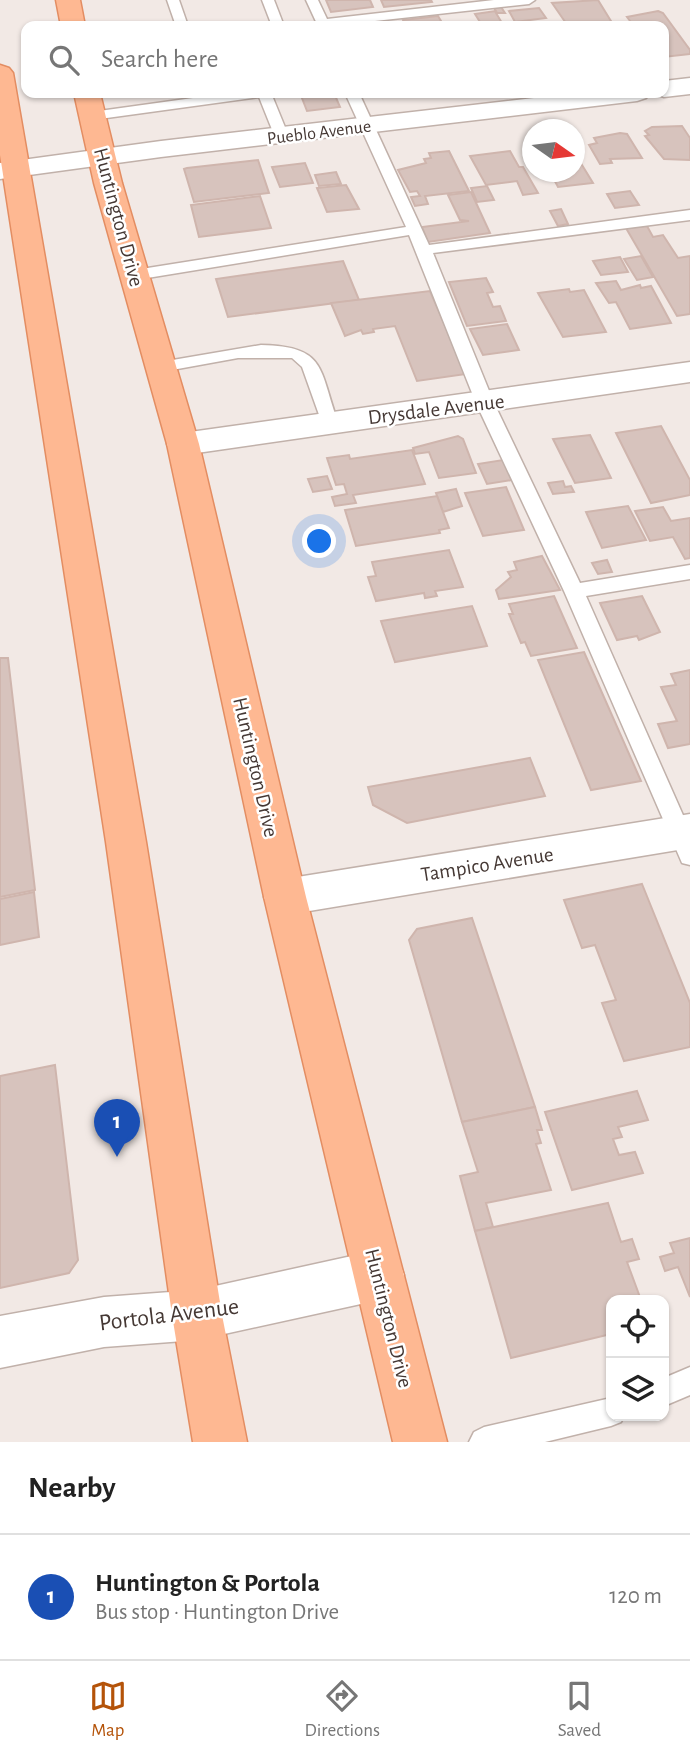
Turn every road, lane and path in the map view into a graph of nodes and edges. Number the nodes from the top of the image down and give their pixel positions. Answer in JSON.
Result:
{"nodes":[{"id":1,"x":68,"y":0,"type":"edge"},
{"id":2,"x":173,"y":0,"type":"edge"},
{"id":3,"x":268,"y":0,"type":"edge"},
{"id":4,"x":312,"y":0,"type":"edge"},
{"id":5,"x":529,"y":0,"type":"edge"},
{"id":6,"x":72,"y":21,"type":"edge"},
{"id":7,"x":180,"y":21,"type":"edge"},
{"id":8,"x":276,"y":21,"type":"edge"},
{"id":9,"x":322,"y":21,"type":"edge"},
{"id":10,"x":357,"y":21,"type":"edge"},
{"id":11,"x":0,"y":73,"type":"edge"},
{"id":12,"x":690,"y":86,"type":"edge"},
{"id":13,"x":669,"y":88,"type":"edge"},
{"id":14,"x":182,"y":98,"type":"edge"},
{"id":15,"x":266,"y":98,"type":"edge"},
{"id":16,"x":354,"y":98,"type":"edge"},
{"id":17,"x":597,"y":98,"type":"edge"},
{"id":18,"x":90,"y":104,"type":"edge"},
{"id":19,"x":366,"y":127,"type":"junction"},
{"id":20,"x":282,"y":137,"type":"junction"},
{"id":21,"x":102,"y":160,"type":"junction"},
{"id":22,"x":9,"y":171,"type":"edge"},
{"id":23,"x":690,"y":215,"type":"edge"},
{"id":24,"x":414,"y":230,"type":"junction"},
{"id":25,"x":424,"y":250,"type":"junction"},
{"id":26,"x":135,"y":275,"type":"junction"},
{"id":27,"x":161,"y":366,"type":"junction"},
{"id":28,"x":690,"y":372,"type":"edge"},
{"id":29,"x":485,"y":403,"type":"junction"},
{"id":30,"x":329,"y":422,"type":"junction"},
{"id":31,"x":183,"y":444,"type":"junction"},
{"id":32,"x":690,"y":572,"type":"edge"},
{"id":33,"x":573,"y":591,"type":"junction"},
{"id":34,"x":687,"y":840,"type":"edge"},
{"id":35,"x":285,"y":897,"type":"junction"},
{"id":36,"x":379,"y":1276,"type":"junction"},
{"id":37,"x":197,"y":1315,"type":"junction"},
{"id":38,"x":0,"y":1342,"type":"edge"},
{"id":39,"x":690,"y":1381,"type":"edge"},
{"id":40,"x":669,"y":1390,"type":"edge"},
{"id":41,"x":606,"y":1413,"type":"edge"},
{"id":42,"x":220,"y":1442,"type":"edge"},
{"id":43,"x":420,"y":1442,"type":"edge"},
{"id":44,"x":484,"y":1442,"type":"edge"}],
"edges":[{"from":1,"to":6,"type":"main road"},
{"from":2,"to":7,"type":"lane"},
{"from":3,"to":8,"type":"lane"},
{"from":4,"to":9,"type":"lane"},
{"from":5,"to":10,"type":"lane"},
{"from":11,"to":22,"type":"main road"},
{"from":12,"to":13,"type":"street"},
{"from":14,"to":18,"type":"lane"},
{"from":15,"to":20,"type":"lane"},
{"from":16,"to":19,"type":"lane"},
{"from":17,"to":19,"type":"street","name":"Pueblo Avenue"},
{"from":18,"to":21,"type":"main road","name":"Huntington Drive"},
{"from":19,"to":20,"type":"street","name":"Pueblo Avenue"},
{"from":19,"to":24,"type":"lane"},
{"from":20,"to":21,"type":"street","name":"Pueblo Avenue"},
{"from":21,"to":22,"type":"street","name":"Pueblo Avenue"},
{"from":21,"to":26,"type":"main road","name":"Huntington Drive"},
{"from":22,"to":37,"type":"main road"},
{"from":23,"to":25,"type":"lane"},
{"from":24,"to":25,"type":"lane"},
{"from":24,"to":26,"type":"lane"},
{"from":25,"to":29,"type":"lane"},
{"from":26,"to":27,"type":"main road","name":"Huntington Drive"},
{"from":27,"to":30,"type":"lane"},
{"from":27,"to":31,"type":"main road","name":"Huntington Drive"},
{"from":28,"to":29,"type":"street","name":"Drysdale Avenue"},
{"from":29,"to":30,"type":"street","name":"Drysdale Avenue"},
{"from":29,"to":33,"type":"lane"},
{"from":30,"to":31,"type":"street","name":"Drysdale Avenue"},
{"from":31,"to":35,"type":"main road","name":"Huntington Drive"},
{"from":32,"to":33,"type":"lane"},
{"from":33,"to":34,"type":"lane"},
{"from":34,"to":35,"type":"street","name":"Tampico Avenue"},
{"from":35,"to":36,"type":"main road","name":"Huntington Drive"},
{"from":36,"to":37,"type":"street","name":"Portola Avenue"},
{"from":36,"to":43,"type":"main road","name":"Huntington Drive"},
{"from":37,"to":38,"type":"street","name":"Portola Avenue"},
{"from":37,"to":42,"type":"main road"},
{"from":39,"to":40,"type":"lane"},
{"from":41,"to":44,"type":"lane"}]}
